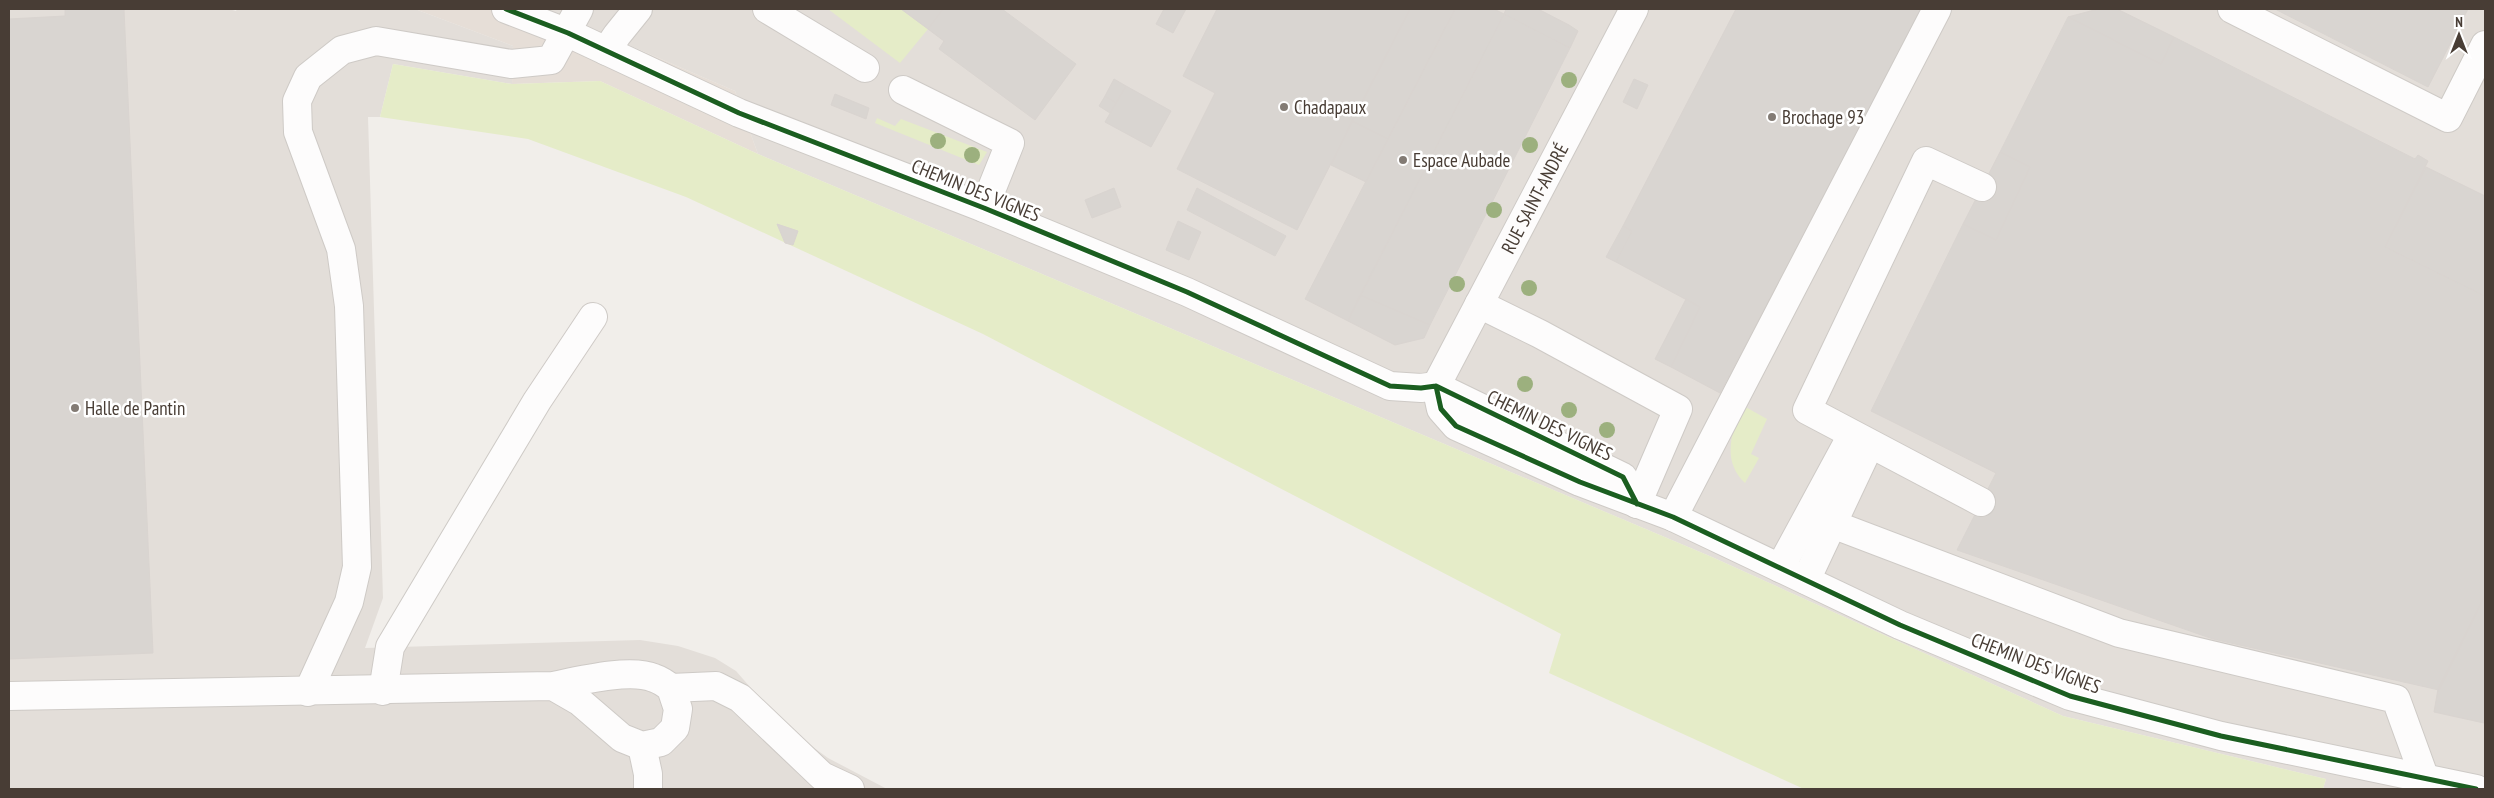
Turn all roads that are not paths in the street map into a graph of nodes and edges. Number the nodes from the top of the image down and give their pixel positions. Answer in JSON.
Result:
{"nodes":[{"id":1,"x":506,"y":9,"type":"edge"},
{"id":2,"x":638,"y":9,"type":"edge"},
{"id":3,"x":766,"y":9,"type":"edge"},
{"id":4,"x":1634,"y":9,"type":"edge"},
{"id":5,"x":1937,"y":9,"type":"edge"},
{"id":6,"x":2232,"y":9,"type":"edge"},
{"id":7,"x":573,"y":21,"type":"edge"},
{"id":8,"x":2485,"y":45,"type":"edge"},
{"id":9,"x":606,"y":52,"type":"junction"},
{"id":10,"x":865,"y":68,"type":"dead end"},
{"id":11,"x":903,"y":90,"type":"dead end"},
{"id":12,"x":1982,"y":187,"type":"dead end"},
{"id":13,"x":984,"y":208,"type":"junction"},
{"id":14,"x":1479,"y":304,"type":"junction"},
{"id":15,"x":593,"y":317,"type":"dead end"},
{"id":16,"x":1436,"y":386,"type":"junction"},
{"id":17,"x":1861,"y":439,"type":"junction"},
{"id":18,"x":1982,"y":502,"type":"dead end"},
{"id":19,"x":1637,"y":504,"type":"junction"},
{"id":20,"x":1673,"y":517,"type":"junction"},
{"id":21,"x":1832,"y":524,"type":"junction"},
{"id":22,"x":1780,"y":568,"type":"junction"},
{"id":23,"x":1806,"y":580,"type":"junction"},
{"id":24,"x":553,"y":686,"type":"junction"},
{"id":25,"x":671,"y":688,"type":"junction"},
{"id":26,"x":383,"y":691,"type":"junction"},
{"id":27,"x":308,"y":692,"type":"junction"},
{"id":28,"x":9,"y":696,"type":"edge"},
{"id":29,"x":642,"y":746,"type":"junction"},
{"id":30,"x":2425,"y":779,"type":"junction"},
{"id":31,"x":648,"y":789,"type":"edge"},
{"id":32,"x":850,"y":789,"type":"edge"},
{"id":33,"x":2476,"y":789,"type":"edge"}],
"edges":[{"from":1,"to":7,"type":"street","name":"CHEMIN DES VIGNES"},
{"from":2,"to":9,"type":"street"},
{"from":3,"to":10,"type":"street"},
{"from":4,"to":14,"type":"street","name":"RUE SAINT-ANDRÉ"},
{"from":5,"to":20,"type":"street"},
{"from":6,"to":8,"type":"street"},
{"from":7,"to":9,"type":"street","name":"CHEMIN DES VIGNES"},
{"from":7,"to":27,"type":"street"},
{"from":9,"to":13,"type":"street","name":"CHEMIN DES VIGNES"},
{"from":11,"to":13,"type":"street"},
{"from":12,"to":17,"type":"street"},
{"from":13,"to":16,"type":"street","name":"CHEMIN DES VIGNES"},
{"from":14,"to":16,"type":"street","name":"RUE SAINT-ANDRÉ"},
{"from":14,"to":19,"type":"street"},
{"from":15,"to":26,"type":"street"},
{"from":16,"to":19,"type":"street","name":"CHEMIN DES VIGNES"},
{"from":17,"to":18,"type":"street"},
{"from":17,"to":21,"type":"street"},
{"from":17,"to":22,"type":"street"},
{"from":19,"to":20,"type":"street","name":"CHEMIN DES VIGNES"},
{"from":20,"to":22,"type":"street","name":"CHEMIN DES VIGNES"},
{"from":21,"to":23,"type":"street"},
{"from":21,"to":30,"type":"street"},
{"from":22,"to":23,"type":"street","name":"CHEMIN DES VIGNES"},
{"from":23,"to":30,"type":"street","name":"CHEMIN DES VIGNES"},
{"from":24,"to":25,"type":"street"},
{"from":24,"to":26,"type":"street"},
{"from":24,"to":29,"type":"street"},
{"from":25,"to":29,"type":"street"},
{"from":25,"to":32,"type":"street"},
{"from":26,"to":27,"type":"street"},
{"from":27,"to":28,"type":"street"},
{"from":29,"to":31,"type":"street"},
{"from":30,"to":33,"type":"street","name":"CHEMIN DES VIGNES"}]}
